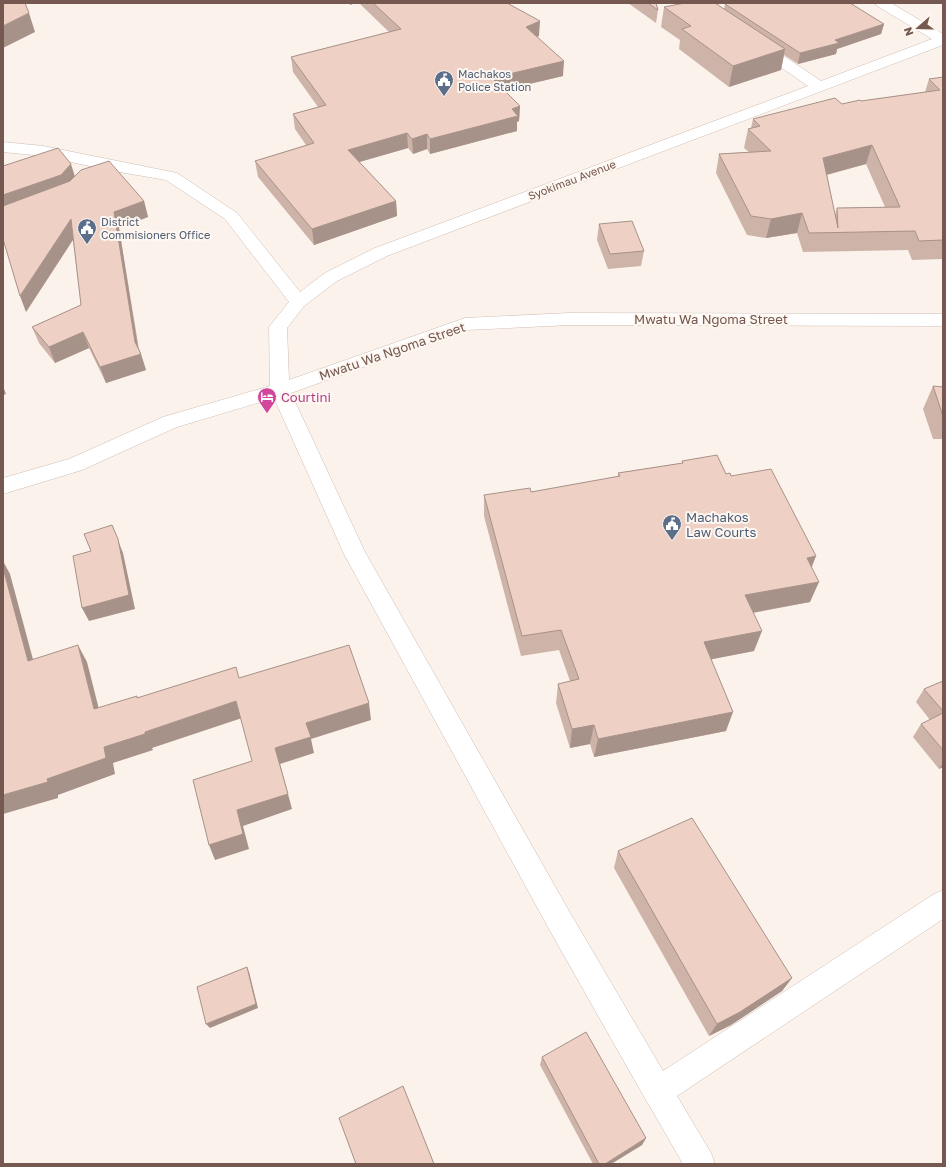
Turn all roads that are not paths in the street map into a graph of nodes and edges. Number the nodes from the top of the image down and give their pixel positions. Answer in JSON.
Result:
{"nodes":[{"id":1,"x":882,"y":3,"type":"edge"},
{"id":2,"x":747,"y":38,"type":"edge"},
{"id":3,"x":943,"y":40,"type":"edge"},
{"id":4,"x":820,"y":87,"type":"junction"},
{"id":5,"x":3,"y":147,"type":"edge"},
{"id":6,"x":298,"y":302,"type":"junction"},
{"id":7,"x":943,"y":320,"type":"edge"},
{"id":8,"x":280,"y":390,"type":"junction"},
{"id":9,"x":3,"y":486,"type":"edge"},
{"id":10,"x":943,"y":904,"type":"edge"},
{"id":11,"x":657,"y":1092,"type":"junction"},
{"id":12,"x":700,"y":1164,"type":"edge"}],
"edges":[{"from":1,"to":3,"type":"street"},
{"from":2,"to":4,"type":"street"},
{"from":3,"to":4,"type":"street","name":"Syokimau Avenue"},
{"from":4,"to":6,"type":"street","name":"Syokimau Avenue"},
{"from":5,"to":6,"type":"street"},
{"from":6,"to":8,"type":"street","name":"Syokimau Avenue"},
{"from":7,"to":8,"type":"street","name":"Mwatu Wa Ngoma Street"},
{"from":8,"to":9,"type":"street","name":"Mwatu Wa Ngoma Street"},
{"from":8,"to":11,"type":"street"},
{"from":10,"to":11,"type":"street"},
{"from":11,"to":12,"type":"street"}]}
